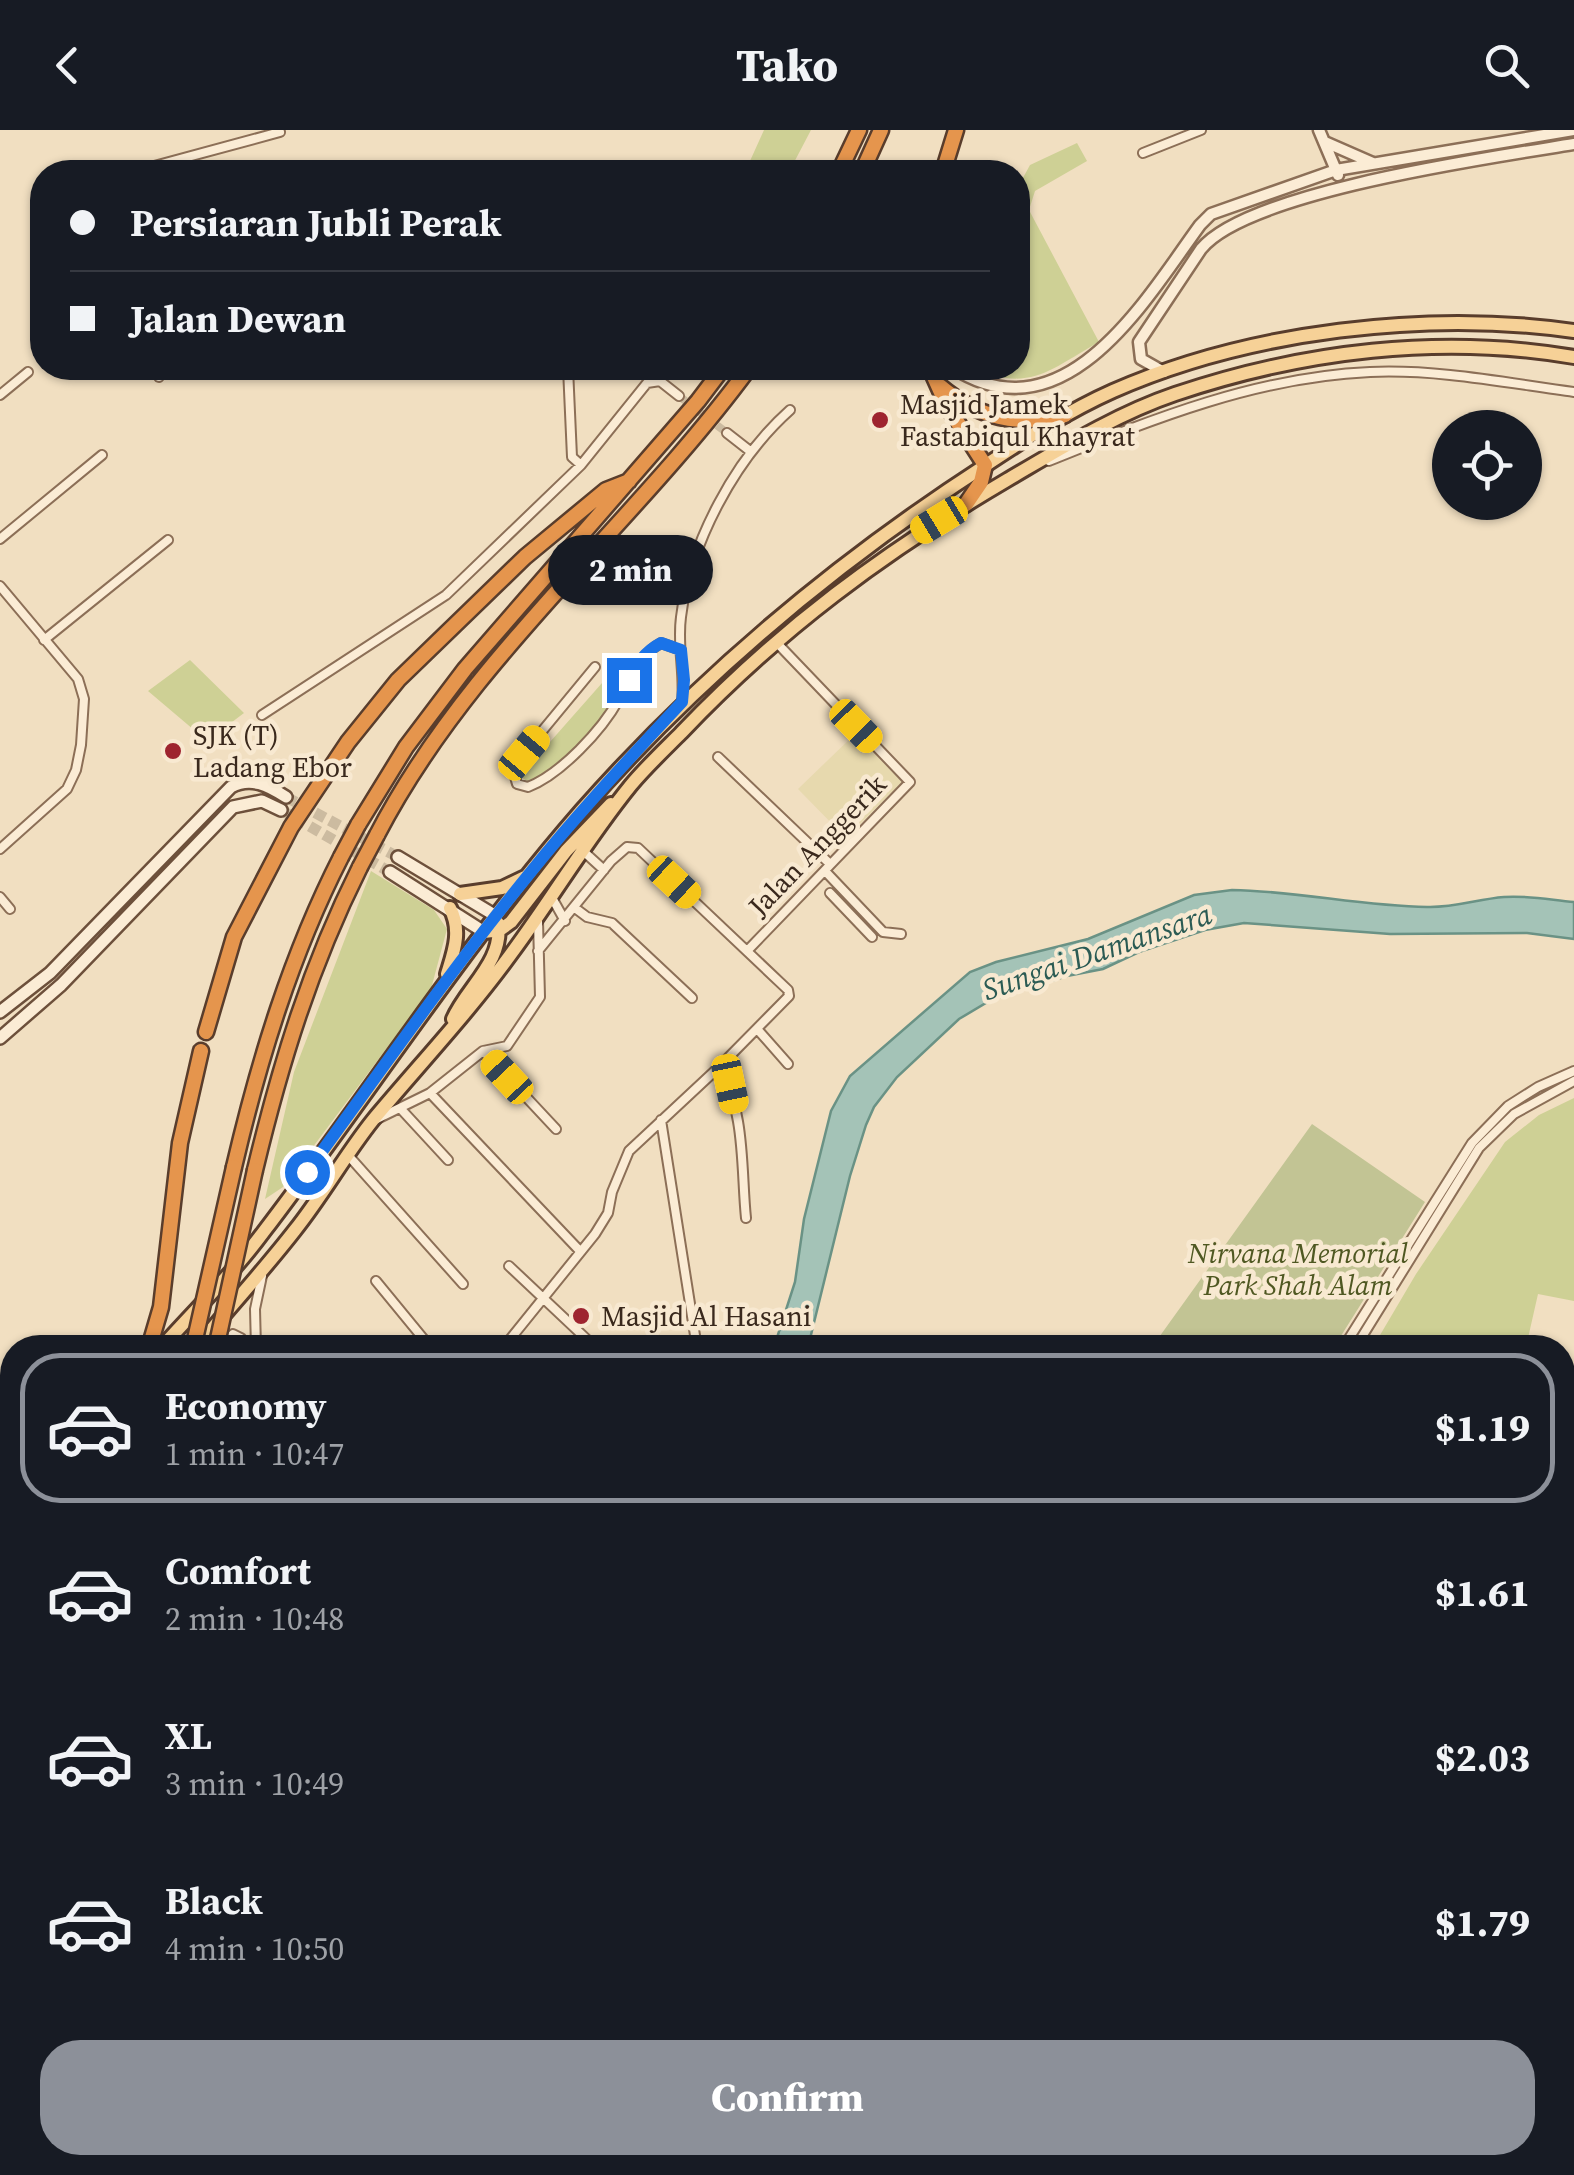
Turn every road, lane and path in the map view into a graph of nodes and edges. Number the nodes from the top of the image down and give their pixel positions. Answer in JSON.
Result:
{"nodes":[{"id":1,"x":239,"y":130,"type":"edge"},
{"id":2,"x":859,"y":130,"type":"edge"},
{"id":3,"x":881,"y":130,"type":"edge"},
{"id":4,"x":956,"y":130,"type":"edge"},
{"id":5,"x":1201,"y":130,"type":"edge"},
{"id":6,"x":1569,"y":131,"type":"edge"},
{"id":7,"x":280,"y":132,"type":"edge"},
{"id":8,"x":257,"y":134,"type":"edge"},
{"id":9,"x":1322,"y":136,"type":"edge"},
{"id":10,"x":243,"y":143,"type":"junction"},
{"id":11,"x":1574,"y":144,"type":"edge"},
{"id":12,"x":1559,"y":146,"type":"junction"},
{"id":13,"x":1143,"y":153,"type":"dead end"},
{"id":14,"x":183,"y":160,"type":"edge"},
{"id":15,"x":845,"y":160,"type":"edge"},
{"id":16,"x":867,"y":160,"type":"edge"},
{"id":17,"x":947,"y":160,"type":"edge"},
{"id":18,"x":1375,"y":163,"type":"junction"},
{"id":19,"x":1336,"y":170,"type":"junction"},
{"id":20,"x":1342,"y":186,"type":"junction"},
{"id":21,"x":1287,"y":188,"type":"junction"},
{"id":22,"x":1308,"y":198,"type":"junction"},
{"id":23,"x":1574,"y":332,"type":"edge"},
{"id":24,"x":1574,"y":357,"type":"edge"},
{"id":25,"x":28,"y":372,"type":"dead end"},
{"id":26,"x":1164,"y":372,"type":"junction"},
{"id":27,"x":569,"y":380,"type":"edge"},
{"id":28,"x":713,"y":380,"type":"edge"},
{"id":29,"x":739,"y":380,"type":"edge"},
{"id":30,"x":935,"y":380,"type":"edge"},
{"id":31,"x":937,"y":380,"type":"edge"},
{"id":32,"x":980,"y":380,"type":"edge"},
{"id":33,"x":1574,"y":392,"type":"edge"},
{"id":34,"x":0,"y":395,"type":"edge"},
{"id":35,"x":679,"y":396,"type":"tunnel mouth"},
{"id":36,"x":790,"y":410,"type":"dead end"},
{"id":37,"x":1066,"y":414,"type":"junction"},
{"id":38,"x":727,"y":434,"type":"tunnel mouth"},
{"id":39,"x":750,"y":451,"type":"junction"},
{"id":40,"x":102,"y":455,"type":"dead end"},
{"id":41,"x":581,"y":465,"type":"junction"},
{"id":42,"x":985,"y":465,"type":"junction"},
{"id":43,"x":1019,"y":473,"type":"junction"},
{"id":44,"x":629,"y":481,"type":"junction"},
{"id":45,"x":966,"y":504,"type":"junction"},
{"id":46,"x":0,"y":539,"type":"edge"},
{"id":47,"x":168,"y":540,"type":"dead end"},
{"id":48,"x":0,"y":586,"type":"edge"},
{"id":49,"x":44,"y":640,"type":"junction"},
{"id":50,"x":776,"y":642,"type":"junction"},
{"id":51,"x":681,"y":650,"type":"junction"},
{"id":52,"x":596,"y":667,"type":"dead end"},
{"id":53,"x":682,"y":702,"type":"junction"},
{"id":54,"x":262,"y":716,"type":"dead end"},
{"id":55,"x":718,"y":757,"type":"dead end"},
{"id":56,"x":631,"y":785,"type":"junction"},
{"id":57,"x":286,"y":797,"type":"tunnel mouth"},
{"id":58,"x":281,"y":810,"type":"tunnel mouth"},
{"id":59,"x":0,"y":850,"type":"edge"},
{"id":60,"x":582,"y":850,"type":"junction"},
{"id":61,"x":398,"y":857,"type":"tunnel mouth"},
{"id":62,"x":828,"y":868,"type":"junction"},
{"id":63,"x":604,"y":870,"type":"junction"},
{"id":64,"x":390,"y":872,"type":"tunnel mouth"},
{"id":65,"x":527,"y":876,"type":"junction"},
{"id":66,"x":830,"y":893,"type":"dead end"},
{"id":67,"x":460,"y":894,"type":"junction"},
{"id":68,"x":551,"y":896,"type":"junction"},
{"id":69,"x":0,"y":897,"type":"edge"},
{"id":70,"x":850,"y":898,"type":"junction"},
{"id":71,"x":842,"y":905,"type":"junction"},
{"id":72,"x":450,"y":908,"type":"junction"},
{"id":73,"x":575,"y":908,"type":"junction"},
{"id":74,"x":10,"y":909,"type":"dead end"},
{"id":75,"x":538,"y":916,"type":"junction"},
{"id":76,"x":565,"y":921,"type":"junction"},
{"id":77,"x":498,"y":923,"type":"junction"},
{"id":78,"x":484,"y":932,"type":"junction"},
{"id":79,"x":901,"y":934,"type":"dead end"},
{"id":80,"x":872,"y":937,"type":"dead end"},
{"id":81,"x":747,"y":950,"type":"junction"},
{"id":82,"x":538,"y":951,"type":"junction"},
{"id":83,"x":445,"y":982,"type":"junction"},
{"id":84,"x":692,"y":998,"type":"dead end"},
{"id":85,"x":0,"y":1012,"type":"edge"},
{"id":86,"x":758,"y":1030,"type":"junction"},
{"id":87,"x":206,"y":1032,"type":"dead end"},
{"id":88,"x":446,"y":1035,"type":"junction"},
{"id":89,"x":0,"y":1038,"type":"edge"},
{"id":90,"x":200,"y":1050,"type":"dead end"},
{"id":91,"x":482,"y":1051,"type":"junction"},
{"id":92,"x":788,"y":1064,"type":"dead end"},
{"id":93,"x":718,"y":1068,"type":"junction"},
{"id":94,"x":1574,"y":1072,"type":"edge"},
{"id":95,"x":1574,"y":1081,"type":"edge"},
{"id":96,"x":430,"y":1093,"type":"junction"},
{"id":97,"x":400,"y":1108,"type":"junction"},
{"id":98,"x":661,"y":1120,"type":"junction"},
{"id":99,"x":372,"y":1122,"type":"junction"},
{"id":100,"x":556,"y":1130,"type":"dead end"},
{"id":101,"x":347,"y":1154,"type":"junction"},
{"id":102,"x":448,"y":1160,"type":"dead end"},
{"id":103,"x":746,"y":1218,"type":"dead end"},
{"id":104,"x":579,"y":1250,"type":"junction"},
{"id":105,"x":270,"y":1259,"type":"junction"},
{"id":106,"x":509,"y":1266,"type":"dead end"},
{"id":107,"x":376,"y":1281,"type":"dead end"},
{"id":108,"x":464,"y":1284,"type":"dead end"},
{"id":109,"x":542,"y":1297,"type":"junction"},
{"id":110,"x":153,"y":1335,"type":"edge"},
{"id":111,"x":173,"y":1335,"type":"edge"},
{"id":112,"x":198,"y":1335,"type":"edge"},
{"id":113,"x":206,"y":1335,"type":"edge"},
{"id":114,"x":219,"y":1335,"type":"edge"},
{"id":115,"x":256,"y":1335,"type":"edge"},
{"id":116,"x":421,"y":1335,"type":"edge"},
{"id":117,"x":514,"y":1335,"type":"edge"},
{"id":118,"x":582,"y":1335,"type":"edge"},
{"id":119,"x":695,"y":1335,"type":"edge"},
{"id":120,"x":1351,"y":1335,"type":"edge"},
{"id":121,"x":1363,"y":1335,"type":"edge"}],
"edges":[{"from":1,"to":10,"type":"street"},
{"from":2,"to":15,"type":"highway"},
{"from":3,"to":16,"type":"highway"},
{"from":4,"to":17,"type":"highway"},
{"from":5,"to":13,"type":"street"},
{"from":6,"to":12,"type":"street"},
{"from":6,"to":18,"type":"street"},
{"from":7,"to":8,"type":"street"},
{"from":8,"to":10,"type":"street"},
{"from":9,"to":18,"type":"street"},
{"from":9,"to":19,"type":"street"},
{"from":10,"to":14,"type":"street"},
{"from":11,"to":12,"type":"street"},
{"from":12,"to":20,"type":"street"},
{"from":18,"to":19,"type":"street"},
{"from":19,"to":20,"type":"street"},
{"from":19,"to":21,"type":"street"},
{"from":20,"to":22,"type":"street"},
{"from":21,"to":22,"type":"street"},
{"from":21,"to":32,"type":"street"},
{"from":22,"to":26,"type":"street"},
{"from":23,"to":26,"type":"main road"},
{"from":24,"to":43,"type":"main road"},
{"from":25,"to":34,"type":"street"},
{"from":26,"to":37,"type":"main road"},
{"from":27,"to":41,"type":"street"},
{"from":28,"to":44,"type":"highway"},
{"from":29,"to":114,"type":"highway","bridge":true},
{"from":30,"to":42,"type":"highway"},
{"from":31,"to":37,"type":"highway"},
{"from":33,"to":43,"type":"street"},
{"from":35,"to":41,"type":"street"},
{"from":36,"to":39,"type":"street"},
{"from":37,"to":42,"type":"main road"},
{"from":38,"to":39,"type":"street"},
{"from":39,"to":51,"type":"street"},
{"from":40,"to":46,"type":"street"},
{"from":41,"to":54,"type":"street"},
{"from":42,"to":45,"type":"highway"},
{"from":42,"to":53,"type":"main road"},
{"from":43,"to":45,"type":"main road"},
{"from":44,"to":87,"type":"highway"},
{"from":44,"to":112,"type":"highway","bridge":true},
{"from":45,"to":50,"type":"main road"},
{"from":47,"to":49,"type":"street"},
{"from":48,"to":49,"type":"street"},
{"from":49,"to":59,"type":"street"},
{"from":50,"to":56,"type":"main road"},
{"from":50,"to":62,"type":"street","name":"Jalan Anggerik"},
{"from":51,"to":52,"type":"street"},
{"from":51,"to":53,"type":"street"},
{"from":53,"to":65,"type":"main road"},
{"from":55,"to":62,"type":"street"},
{"from":56,"to":60,"type":"main road"},
{"from":56,"to":77,"type":"main road"},
{"from":57,"to":85,"type":"main road"},
{"from":58,"to":89,"type":"main road"},
{"from":60,"to":63,"type":"street"},
{"from":60,"to":68,"type":"main road"},
{"from":61,"to":67,"type":"main road"},
{"from":62,"to":70,"type":"street"},
{"from":62,"to":81,"type":"street","name":"Jalan Anggerik"},
{"from":63,"to":73,"type":"street"},
{"from":63,"to":81,"type":"street"},
{"from":64,"to":72,"type":"main road"},
{"from":65,"to":67,"type":"main road"},
{"from":65,"to":77,"type":"main road"},
{"from":66,"to":71,"type":"street"},
{"from":67,"to":77,"type":"main road"},
{"from":68,"to":75,"type":"main road"},
{"from":68,"to":76,"type":"street"},
{"from":69,"to":74,"type":"street"},
{"from":70,"to":71,"type":"street"},
{"from":70,"to":79,"type":"street"},
{"from":71,"to":80,"type":"street"},
{"from":72,"to":78,"type":"main road"},
{"from":72,"to":83,"type":"main road"},
{"from":73,"to":76,"type":"street"},
{"from":73,"to":84,"type":"street"},
{"from":75,"to":82,"type":"street"},
{"from":75,"to":88,"type":"main road"},
{"from":76,"to":82,"type":"street"},
{"from":77,"to":78,"type":"main road"},
{"from":77,"to":88,"type":"main road"},
{"from":78,"to":83,"type":"main road"},
{"from":81,"to":86,"type":"street"},
{"from":82,"to":91,"type":"street"},
{"from":83,"to":111,"type":"main road"},
{"from":86,"to":92,"type":"street"},
{"from":86,"to":93,"type":"street"},
{"from":88,"to":99,"type":"main road"},
{"from":90,"to":110,"type":"highway"},
{"from":91,"to":96,"type":"street"},
{"from":91,"to":100,"type":"street"},
{"from":93,"to":98,"type":"street"},
{"from":93,"to":103,"type":"street"},
{"from":94,"to":120,"type":"street"},
{"from":95,"to":121,"type":"street"},
{"from":96,"to":97,"type":"street"},
{"from":96,"to":104,"type":"street"},
{"from":97,"to":99,"type":"street"},
{"from":97,"to":102,"type":"street"},
{"from":98,"to":104,"type":"street"},
{"from":98,"to":119,"type":"street"},
{"from":99,"to":101,"type":"main road"},
{"from":101,"to":105,"type":"main road"},
{"from":101,"to":108,"type":"street"},
{"from":104,"to":109,"type":"street"},
{"from":105,"to":113,"type":"main road"},
{"from":105,"to":115,"type":"street"},
{"from":106,"to":109,"type":"street"},
{"from":107,"to":116,"type":"street"},
{"from":109,"to":117,"type":"street"},
{"from":109,"to":118,"type":"street"}]}
